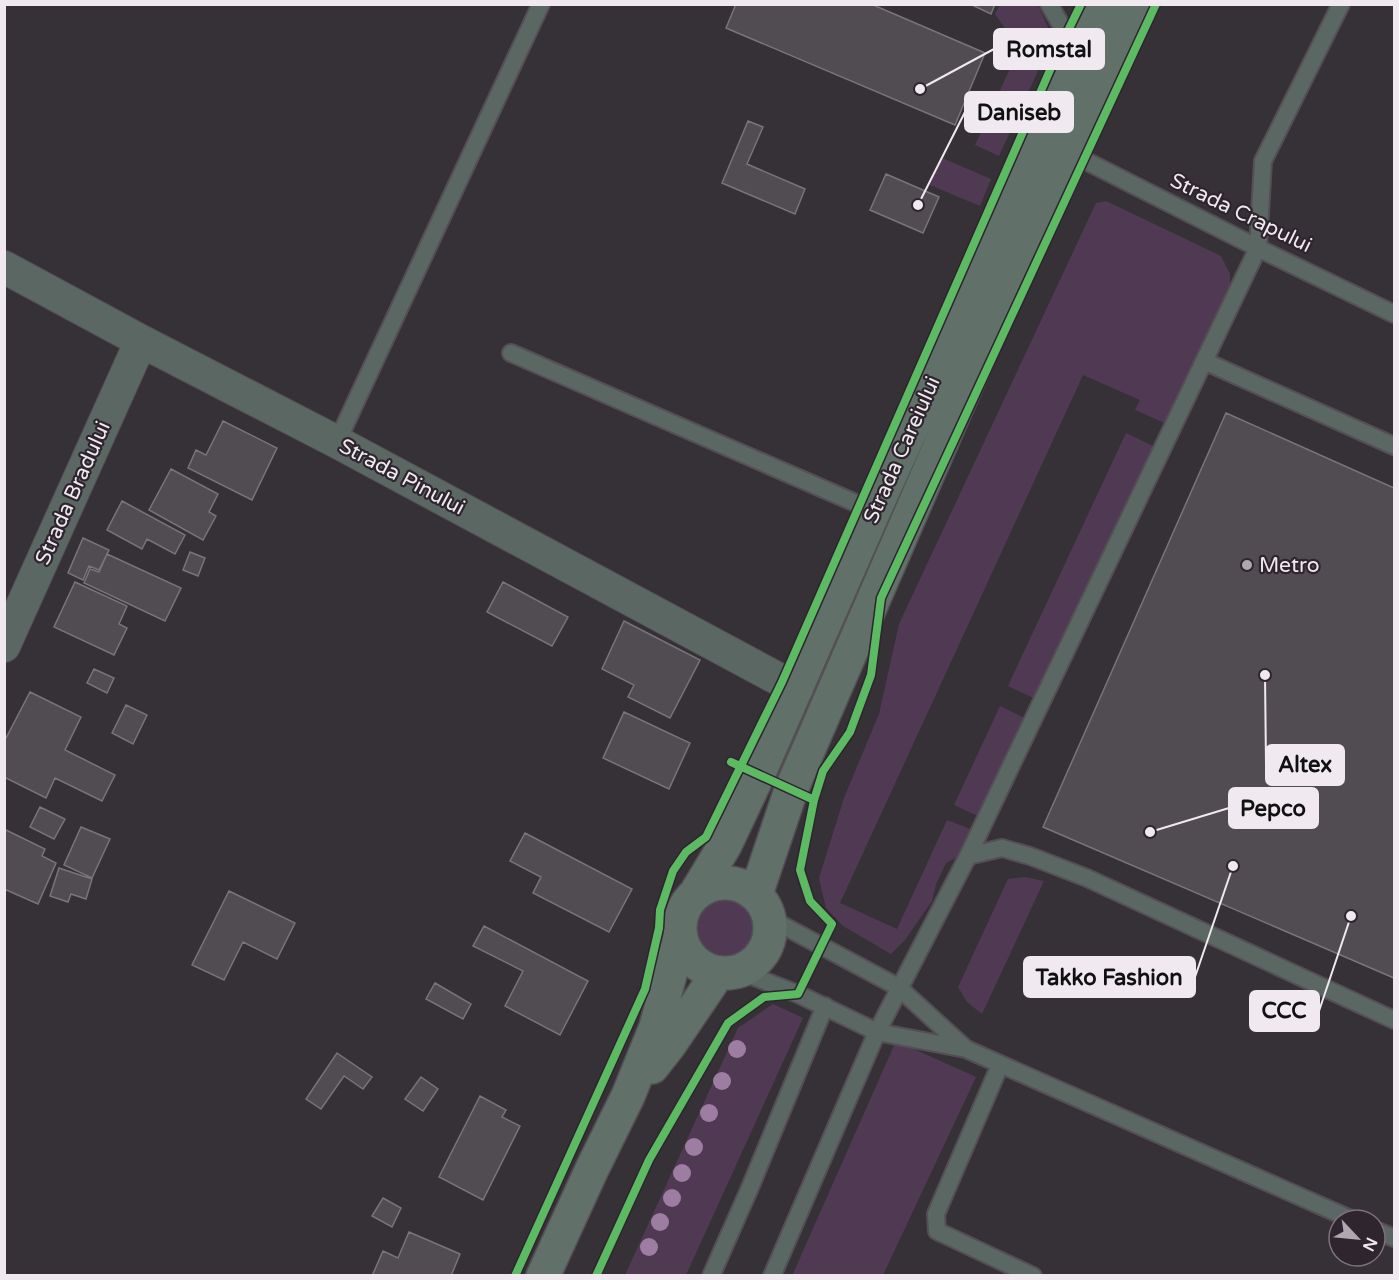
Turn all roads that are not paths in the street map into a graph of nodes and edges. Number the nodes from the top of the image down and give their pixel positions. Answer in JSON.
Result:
{"nodes":[{"id":1,"x":541,"y":4,"type":"edge"},
{"id":2,"x":1049,"y":4,"type":"edge"},
{"id":3,"x":1104,"y":4,"type":"edge"},
{"id":4,"x":1134,"y":4,"type":"edge"},
{"id":5,"x":1341,"y":4,"type":"edge"},
{"id":6,"x":1080,"y":58,"type":"junction"},
{"id":7,"x":1066,"y":155,"type":"junction"},
{"id":8,"x":1258,"y":248,"type":"junction"},
{"id":9,"x":4,"y":267,"type":"edge"},
{"id":10,"x":1395,"y":314,"type":"edge"},
{"id":11,"x":141,"y":341,"type":"junction"},
{"id":12,"x":511,"y":353,"type":"dead end"},
{"id":13,"x":1204,"y":361,"type":"junction"},
{"id":14,"x":337,"y":442,"type":"junction"},
{"id":15,"x":1395,"y":446,"type":"edge"},
{"id":16,"x":874,"y":511,"type":"junction"},
{"id":17,"x":4,"y":646,"type":"edge"},
{"id":18,"x":797,"y":689,"type":"junction"},
{"id":19,"x":968,"y":856,"type":"junction"},
{"id":20,"x":696,"y":892,"type":"junction"},
{"id":21,"x":763,"y":906,"type":"junction"},
{"id":22,"x":681,"y":937,"type":"junction"},
{"id":23,"x":728,"y":972,"type":"junction"},
{"id":24,"x":898,"y":987,"type":"junction"},
{"id":25,"x":825,"y":1006,"type":"junction"},
{"id":26,"x":1395,"y":1020,"type":"edge"},
{"id":27,"x":877,"y":1032,"type":"junction"},
{"id":28,"x":966,"y":1049,"type":"junction"},
{"id":29,"x":1000,"y":1065,"type":"junction"},
{"id":30,"x":628,"y":1096,"type":"junction"},
{"id":31,"x":1327,"y":1209,"type":"edge"},
{"id":32,"x":543,"y":1275,"type":"edge"},
{"id":33,"x":711,"y":1275,"type":"edge"},
{"id":34,"x":772,"y":1275,"type":"edge"},
{"id":35,"x":1033,"y":1275,"type":"edge"}],
"edges":[{"from":1,"to":14,"type":"lane"},
{"from":2,"to":6,"type":"lane"},
{"from":3,"to":6,"type":"main road","name":"Strada Careiului"},
{"from":4,"to":7,"type":"main road","name":"Strada Careiului"},
{"from":5,"to":8,"type":"lane"},
{"from":6,"to":16,"type":"main road","name":"Strada Careiului"},
{"from":7,"to":8,"type":"lane","name":"Strada Crapului"},
{"from":7,"to":21,"type":"main road","name":"Strada Careiului"},
{"from":8,"to":10,"type":"lane","name":"Strada Crapului"},
{"from":8,"to":13,"type":"lane"},
{"from":9,"to":11,"type":"street","name":"Strada Pinului"},
{"from":11,"to":14,"type":"street","name":"Strada Pinului"},
{"from":11,"to":17,"type":"street","name":"Strada Bradului"},
{"from":12,"to":16,"type":"lane"},
{"from":13,"to":15,"type":"lane"},
{"from":13,"to":19,"type":"lane"},
{"from":14,"to":18,"type":"street","name":"Strada Pinului"},
{"from":16,"to":18,"type":"main road","name":"Strada Careiului"},
{"from":18,"to":20,"type":"main road","name":"Strada Careiului"},
{"from":19,"to":24,"type":"lane"},
{"from":19,"to":26,"type":"lane"},
{"from":20,"to":21,"type":"main road"},
{"from":20,"to":22,"type":"main road"},
{"from":21,"to":23,"type":"main road"},
{"from":21,"to":24,"type":"lane"},
{"from":22,"to":23,"type":"main road"},
{"from":22,"to":30,"type":"main road"},
{"from":23,"to":25,"type":"lane"},
{"from":23,"to":30,"type":"main road"},
{"from":24,"to":27,"type":"lane"},
{"from":24,"to":28,"type":"lane"},
{"from":25,"to":27,"type":"lane"},
{"from":25,"to":33,"type":"lane"},
{"from":27,"to":28,"type":"lane"},
{"from":27,"to":34,"type":"lane"},
{"from":28,"to":29,"type":"lane"},
{"from":29,"to":31,"type":"lane"},
{"from":29,"to":35,"type":"lane"},
{"from":30,"to":32,"type":"main road"}]}
